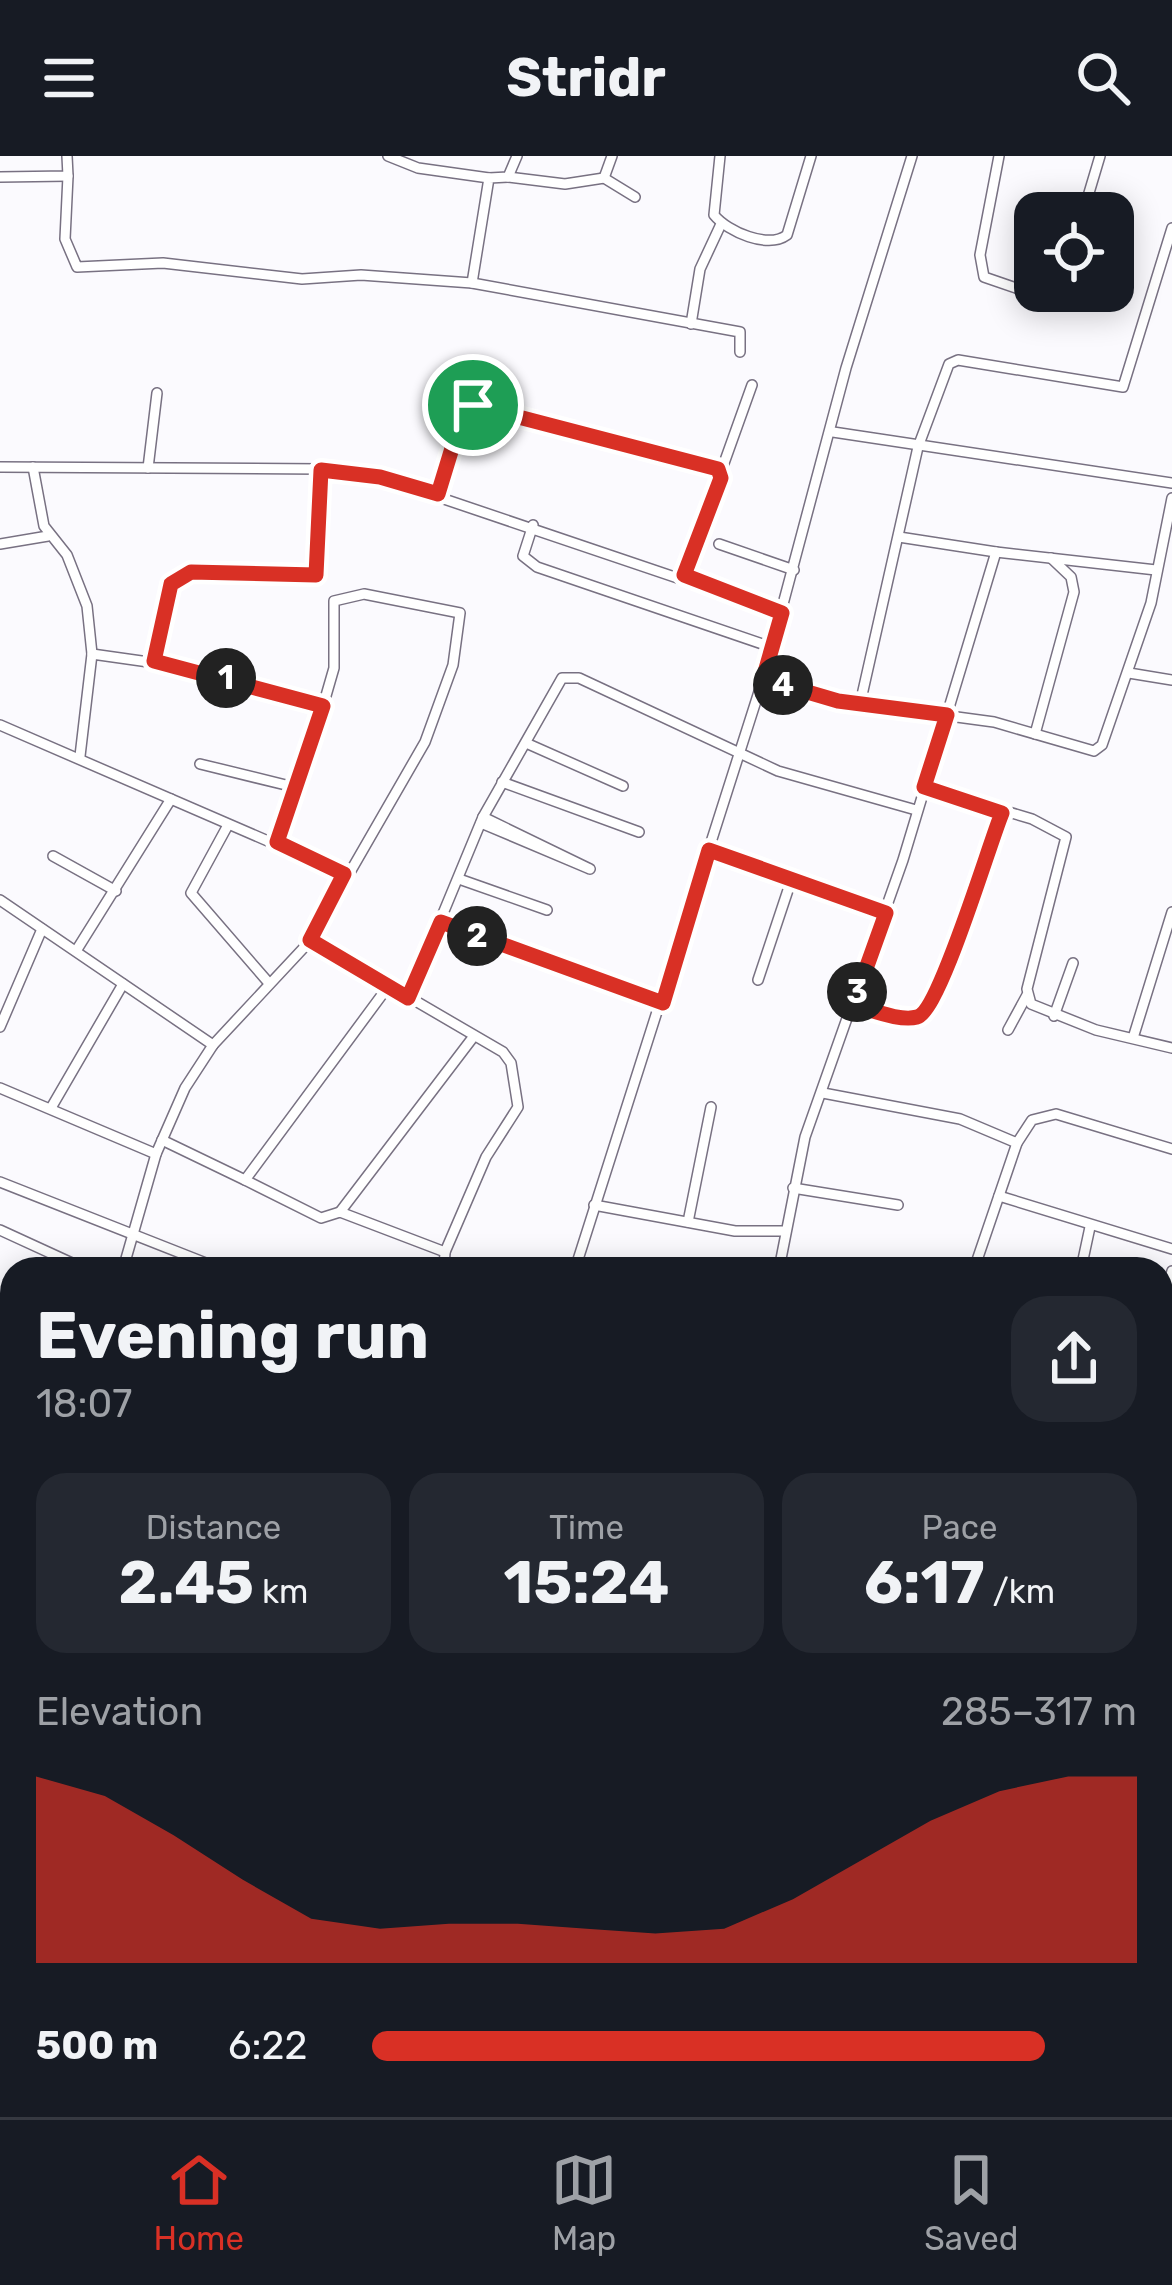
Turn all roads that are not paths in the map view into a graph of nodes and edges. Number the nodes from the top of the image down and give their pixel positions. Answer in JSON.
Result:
{"nodes":[{"id":1,"x":68,"y":156,"type":"edge"},
{"id":2,"x":388,"y":156,"type":"edge"},
{"id":3,"x":517,"y":156,"type":"edge"},
{"id":4,"x":612,"y":156,"type":"edge"},
{"id":5,"x":720,"y":156,"type":"edge"},
{"id":6,"x":811,"y":156,"type":"edge"},
{"id":7,"x":912,"y":156,"type":"edge"},
{"id":8,"x":999,"y":156,"type":"edge"},
{"id":9,"x":1100,"y":156,"type":"edge"},
{"id":10,"x":0,"y":176,"type":"edge"},
{"id":11,"x":68,"y":176,"type":"junction"},
{"id":12,"x":508,"y":176,"type":"junction"},
{"id":13,"x":489,"y":178,"type":"junction"},
{"id":14,"x":604,"y":178,"type":"junction"},
{"id":15,"x":1089,"y":192,"type":"edge"},
{"id":16,"x":634,"y":196,"type":"dead end"},
{"id":17,"x":721,"y":224,"type":"junction"},
{"id":18,"x":1172,"y":228,"type":"edge"},
{"id":19,"x":472,"y":283,"type":"junction"},
{"id":20,"x":1014,"y":287,"type":"edge"},
{"id":21,"x":691,"y":325,"type":"junction"},
{"id":22,"x":740,"y":352,"type":"dead end"},
{"id":23,"x":752,"y":386,"type":"dead end"},
{"id":24,"x":157,"y":392,"type":"dead end"},
{"id":25,"x":833,"y":432,"type":"junction"},
{"id":26,"x":918,"y":447,"type":"junction"},
{"id":27,"x":0,"y":467,"type":"edge"},
{"id":28,"x":33,"y":467,"type":"junction"},
{"id":29,"x":148,"y":468,"type":"junction"},
{"id":30,"x":321,"y":470,"type":"junction"},
{"id":31,"x":721,"y":478,"type":"junction"},
{"id":32,"x":1172,"y":483,"type":"edge"},
{"id":33,"x":438,"y":494,"type":"junction"},
{"id":34,"x":1172,"y":498,"type":"edge"},
{"id":35,"x":532,"y":525,"type":"junction"},
{"id":36,"x":48,"y":536,"type":"junction"},
{"id":37,"x":899,"y":537,"type":"junction"},
{"id":38,"x":0,"y":544,"type":"edge"},
{"id":39,"x":719,"y":544,"type":"dead end"},
{"id":40,"x":996,"y":552,"type":"junction"},
{"id":41,"x":1052,"y":558,"type":"junction"},
{"id":42,"x":794,"y":570,"type":"junction"},
{"id":43,"x":1156,"y":570,"type":"junction"},
{"id":44,"x":684,"y":575,"type":"junction"},
{"id":45,"x":782,"y":613,"type":"junction"},
{"id":46,"x":771,"y":647,"type":"junction"},
{"id":47,"x":92,"y":654,"type":"junction"},
{"id":48,"x":154,"y":661,"type":"junction"},
{"id":49,"x":1129,"y":673,"type":"junction"},
{"id":50,"x":763,"y":679,"type":"junction"},
{"id":51,"x":1172,"y":680,"type":"edge"},
{"id":52,"x":860,"y":704,"type":"junction"},
{"id":53,"x":323,"y":706,"type":"junction"},
{"id":54,"x":947,"y":715,"type":"junction"},
{"id":55,"x":0,"y":722,"type":"edge"},
{"id":56,"x":1035,"y":734,"type":"junction"},
{"id":57,"x":526,"y":743,"type":"junction"},
{"id":58,"x":739,"y":749,"type":"junction"},
{"id":59,"x":80,"y":757,"type":"junction"},
{"id":60,"x":200,"y":764,"type":"dead end"},
{"id":61,"x":502,"y":782,"type":"junction"},
{"id":62,"x":623,"y":785,"type":"dead end"},
{"id":63,"x":924,"y":787,"type":"junction"},
{"id":64,"x":294,"y":788,"type":"junction"},
{"id":65,"x":171,"y":799,"type":"junction"},
{"id":66,"x":916,"y":810,"type":"junction"},
{"id":67,"x":1002,"y":813,"type":"junction"},
{"id":68,"x":482,"y":820,"type":"junction"},
{"id":69,"x":228,"y":825,"type":"junction"},
{"id":70,"x":639,"y":832,"type":"dead end"},
{"id":71,"x":277,"y":842,"type":"junction"},
{"id":72,"x":709,"y":850,"type":"junction"},
{"id":73,"x":549,"y":851,"type":"dead end"},
{"id":74,"x":52,"y":856,"type":"dead end"},
{"id":75,"x":344,"y":874,"type":"junction"},
{"id":76,"x":792,"y":878,"type":"junction"},
{"id":77,"x":459,"y":879,"type":"junction"},
{"id":78,"x":116,"y":891,"type":"junction"},
{"id":79,"x":0,"y":900,"type":"edge"},
{"id":80,"x":547,"y":910,"type":"dead end"},
{"id":81,"x":1172,"y":912,"type":"edge"},
{"id":82,"x":886,"y":913,"type":"junction"},
{"id":83,"x":441,"y":922,"type":"junction"},
{"id":84,"x":42,"y":929,"type":"junction"},
{"id":85,"x":310,"y":940,"type":"junction"},
{"id":86,"x":76,"y":950,"type":"junction"},
{"id":87,"x":1073,"y":963,"type":"dead end"},
{"id":88,"x":758,"y":980,"type":"dead end"},
{"id":89,"x":268,"y":982,"type":"junction"},
{"id":90,"x":123,"y":984,"type":"junction"},
{"id":91,"x":387,"y":988,"type":"junction"},
{"id":92,"x":1027,"y":995,"type":"junction"},
{"id":93,"x":408,"y":998,"type":"junction"},
{"id":94,"x":663,"y":1003,"type":"junction"},
{"id":95,"x":853,"y":1005,"type":"junction"},
{"id":96,"x":1054,"y":1016,"type":"junction"},
{"id":97,"x":0,"y":1027,"type":"edge"},
{"id":98,"x":1007,"y":1030,"type":"dead end"},
{"id":99,"x":474,"y":1036,"type":"junction"},
{"id":100,"x":1133,"y":1038,"type":"junction"},
{"id":101,"x":213,"y":1045,"type":"junction"},
{"id":102,"x":1172,"y":1048,"type":"edge"},
{"id":103,"x":0,"y":1088,"type":"edge"},
{"id":104,"x":823,"y":1094,"type":"junction"},
{"id":105,"x":711,"y":1107,"type":"dead end"},
{"id":106,"x":51,"y":1108,"type":"junction"},
{"id":107,"x":162,"y":1140,"type":"junction"},
{"id":108,"x":1017,"y":1143,"type":"junction"},
{"id":109,"x":1172,"y":1149,"type":"edge"},
{"id":110,"x":156,"y":1154,"type":"junction"},
{"id":111,"x":245,"y":1180,"type":"junction"},
{"id":112,"x":0,"y":1182,"type":"edge"},
{"id":113,"x":793,"y":1188,"type":"junction"},
{"id":114,"x":999,"y":1196,"type":"junction"},
{"id":115,"x":594,"y":1205,"type":"junction"},
{"id":116,"x":898,"y":1205,"type":"dead end"},
{"id":117,"x":340,"y":1212,"type":"junction"},
{"id":118,"x":688,"y":1222,"type":"junction"},
{"id":119,"x":1090,"y":1227,"type":"junction"},
{"id":120,"x":0,"y":1230,"type":"edge"},
{"id":121,"x":782,"y":1231,"type":"junction"},
{"id":122,"x":134,"y":1236,"type":"junction"},
{"id":123,"x":1172,"y":1249,"type":"edge"},
{"id":124,"x":445,"y":1252,"type":"junction"},
{"id":125,"x":59,"y":1257,"type":"edge"},
{"id":126,"x":127,"y":1257,"type":"edge"},
{"id":127,"x":189,"y":1257,"type":"edge"},
{"id":128,"x":445,"y":1257,"type":"edge"},
{"id":129,"x":578,"y":1257,"type":"edge"},
{"id":130,"x":780,"y":1257,"type":"edge"},
{"id":131,"x":978,"y":1257,"type":"edge"},
{"id":132,"x":1084,"y":1257,"type":"edge"}],
"edges":[{"from":1,"to":11,"type":"street"},
{"from":2,"to":13,"type":"street"},
{"from":3,"to":12,"type":"street"},
{"from":4,"to":14,"type":"street"},
{"from":5,"to":17,"type":"street"},
{"from":6,"to":17,"type":"street"},
{"from":7,"to":25,"type":"street"},
{"from":8,"to":20,"type":"street"},
{"from":9,"to":15,"type":"street"},
{"from":10,"to":11,"type":"street"},
{"from":11,"to":19,"type":"street"},
{"from":12,"to":13,"type":"street"},
{"from":12,"to":14,"type":"street"},
{"from":13,"to":19,"type":"street"},
{"from":14,"to":16,"type":"street"},
{"from":17,"to":21,"type":"street"},
{"from":18,"to":26,"type":"street"},
{"from":19,"to":21,"type":"street"},
{"from":21,"to":22,"type":"street"},
{"from":23,"to":31,"type":"street"},
{"from":24,"to":29,"type":"street"},
{"from":25,"to":26,"type":"street"},
{"from":25,"to":42,"type":"street"},
{"from":26,"to":32,"type":"street"},
{"from":26,"to":37,"type":"street"},
{"from":27,"to":28,"type":"street"},
{"from":28,"to":29,"type":"street"},
{"from":28,"to":36,"type":"street"},
{"from":29,"to":30,"type":"street"},
{"from":30,"to":33,"type":"street"},
{"from":30,"to":48,"type":"street"},
{"from":31,"to":33,"type":"street"},
{"from":31,"to":44,"type":"street"},
{"from":33,"to":35,"type":"street"},
{"from":34,"to":43,"type":"street"},
{"from":35,"to":44,"type":"street"},
{"from":35,"to":46,"type":"street"},
{"from":36,"to":38,"type":"street"},
{"from":36,"to":47,"type":"street"},
{"from":37,"to":40,"type":"street"},
{"from":37,"to":52,"type":"street"},
{"from":39,"to":42,"type":"street"},
{"from":40,"to":41,"type":"street"},
{"from":40,"to":54,"type":"street"},
{"from":41,"to":43,"type":"street"},
{"from":41,"to":56,"type":"street"},
{"from":42,"to":45,"type":"street"},
{"from":43,"to":49,"type":"street"},
{"from":44,"to":45,"type":"street"},
{"from":45,"to":46,"type":"street"},
{"from":46,"to":50,"type":"street"},
{"from":47,"to":48,"type":"street"},
{"from":47,"to":59,"type":"street"},
{"from":48,"to":53,"type":"street"},
{"from":49,"to":51,"type":"street"},
{"from":49,"to":56,"type":"street"},
{"from":50,"to":52,"type":"street"},
{"from":50,"to":58,"type":"street"},
{"from":52,"to":54,"type":"street"},
{"from":53,"to":64,"type":"street"},
{"from":53,"to":75,"type":"street"},
{"from":54,"to":56,"type":"street"},
{"from":54,"to":63,"type":"street"},
{"from":55,"to":59,"type":"street"},
{"from":57,"to":58,"type":"street"},
{"from":57,"to":61,"type":"street"},
{"from":57,"to":62,"type":"street"},
{"from":58,"to":66,"type":"street"},
{"from":58,"to":72,"type":"street"},
{"from":59,"to":65,"type":"street"},
{"from":60,"to":64,"type":"street"},
{"from":61,"to":68,"type":"street"},
{"from":61,"to":70,"type":"street"},
{"from":63,"to":66,"type":"street"},
{"from":63,"to":67,"type":"street"},
{"from":64,"to":71,"type":"street"},
{"from":65,"to":69,"type":"street"},
{"from":65,"to":78,"type":"street"},
{"from":66,"to":82,"type":"street"},
{"from":67,"to":92,"type":"street"},
{"from":67,"to":95,"type":"street"},
{"from":68,"to":73,"type":"street"},
{"from":68,"to":77,"type":"street"},
{"from":69,"to":71,"type":"street"},
{"from":69,"to":89,"type":"street"},
{"from":71,"to":75,"type":"street"},
{"from":72,"to":76,"type":"street"},
{"from":72,"to":94,"type":"street"},
{"from":74,"to":78,"type":"street"},
{"from":75,"to":85,"type":"street"},
{"from":76,"to":82,"type":"street"},
{"from":76,"to":88,"type":"street"},
{"from":77,"to":80,"type":"street"},
{"from":77,"to":83,"type":"street"},
{"from":78,"to":86,"type":"street"},
{"from":79,"to":84,"type":"street"},
{"from":81,"to":100,"type":"street"},
{"from":82,"to":95,"type":"street"},
{"from":83,"to":93,"type":"street"},
{"from":83,"to":94,"type":"street"},
{"from":84,"to":86,"type":"street"},
{"from":84,"to":97,"type":"street"},
{"from":85,"to":89,"type":"street"},
{"from":85,"to":91,"type":"street"},
{"from":86,"to":90,"type":"street"},
{"from":87,"to":96,"type":"street"},
{"from":89,"to":101,"type":"street"},
{"from":90,"to":101,"type":"street"},
{"from":90,"to":106,"type":"street"},
{"from":91,"to":93,"type":"street"},
{"from":91,"to":111,"type":"street"},
{"from":92,"to":96,"type":"street"},
{"from":92,"to":98,"type":"street"},
{"from":93,"to":99,"type":"street"},
{"from":94,"to":115,"type":"street"},
{"from":95,"to":104,"type":"street"},
{"from":96,"to":100,"type":"street"},
{"from":99,"to":117,"type":"street"},
{"from":99,"to":124,"type":"street"},
{"from":100,"to":102,"type":"street"},
{"from":101,"to":107,"type":"street"},
{"from":103,"to":106,"type":"street"},
{"from":104,"to":108,"type":"street"},
{"from":104,"to":113,"type":"street"},
{"from":105,"to":118,"type":"street"},
{"from":106,"to":110,"type":"street"},
{"from":107,"to":110,"type":"street"},
{"from":107,"to":111,"type":"street"},
{"from":108,"to":109,"type":"street"},
{"from":108,"to":114,"type":"street"},
{"from":110,"to":122,"type":"street"},
{"from":111,"to":117,"type":"street"},
{"from":112,"to":122,"type":"street"},
{"from":113,"to":116,"type":"street"},
{"from":113,"to":121,"type":"street"},
{"from":114,"to":119,"type":"street"},
{"from":114,"to":131,"type":"street"},
{"from":115,"to":118,"type":"street"},
{"from":115,"to":129,"type":"street"},
{"from":117,"to":124,"type":"street"},
{"from":118,"to":121,"type":"street"},
{"from":119,"to":123,"type":"street"},
{"from":119,"to":132,"type":"street"},
{"from":120,"to":125,"type":"street"},
{"from":121,"to":130,"type":"street"},
{"from":122,"to":126,"type":"street"},
{"from":122,"to":127,"type":"street"},
{"from":124,"to":128,"type":"street"}]}
